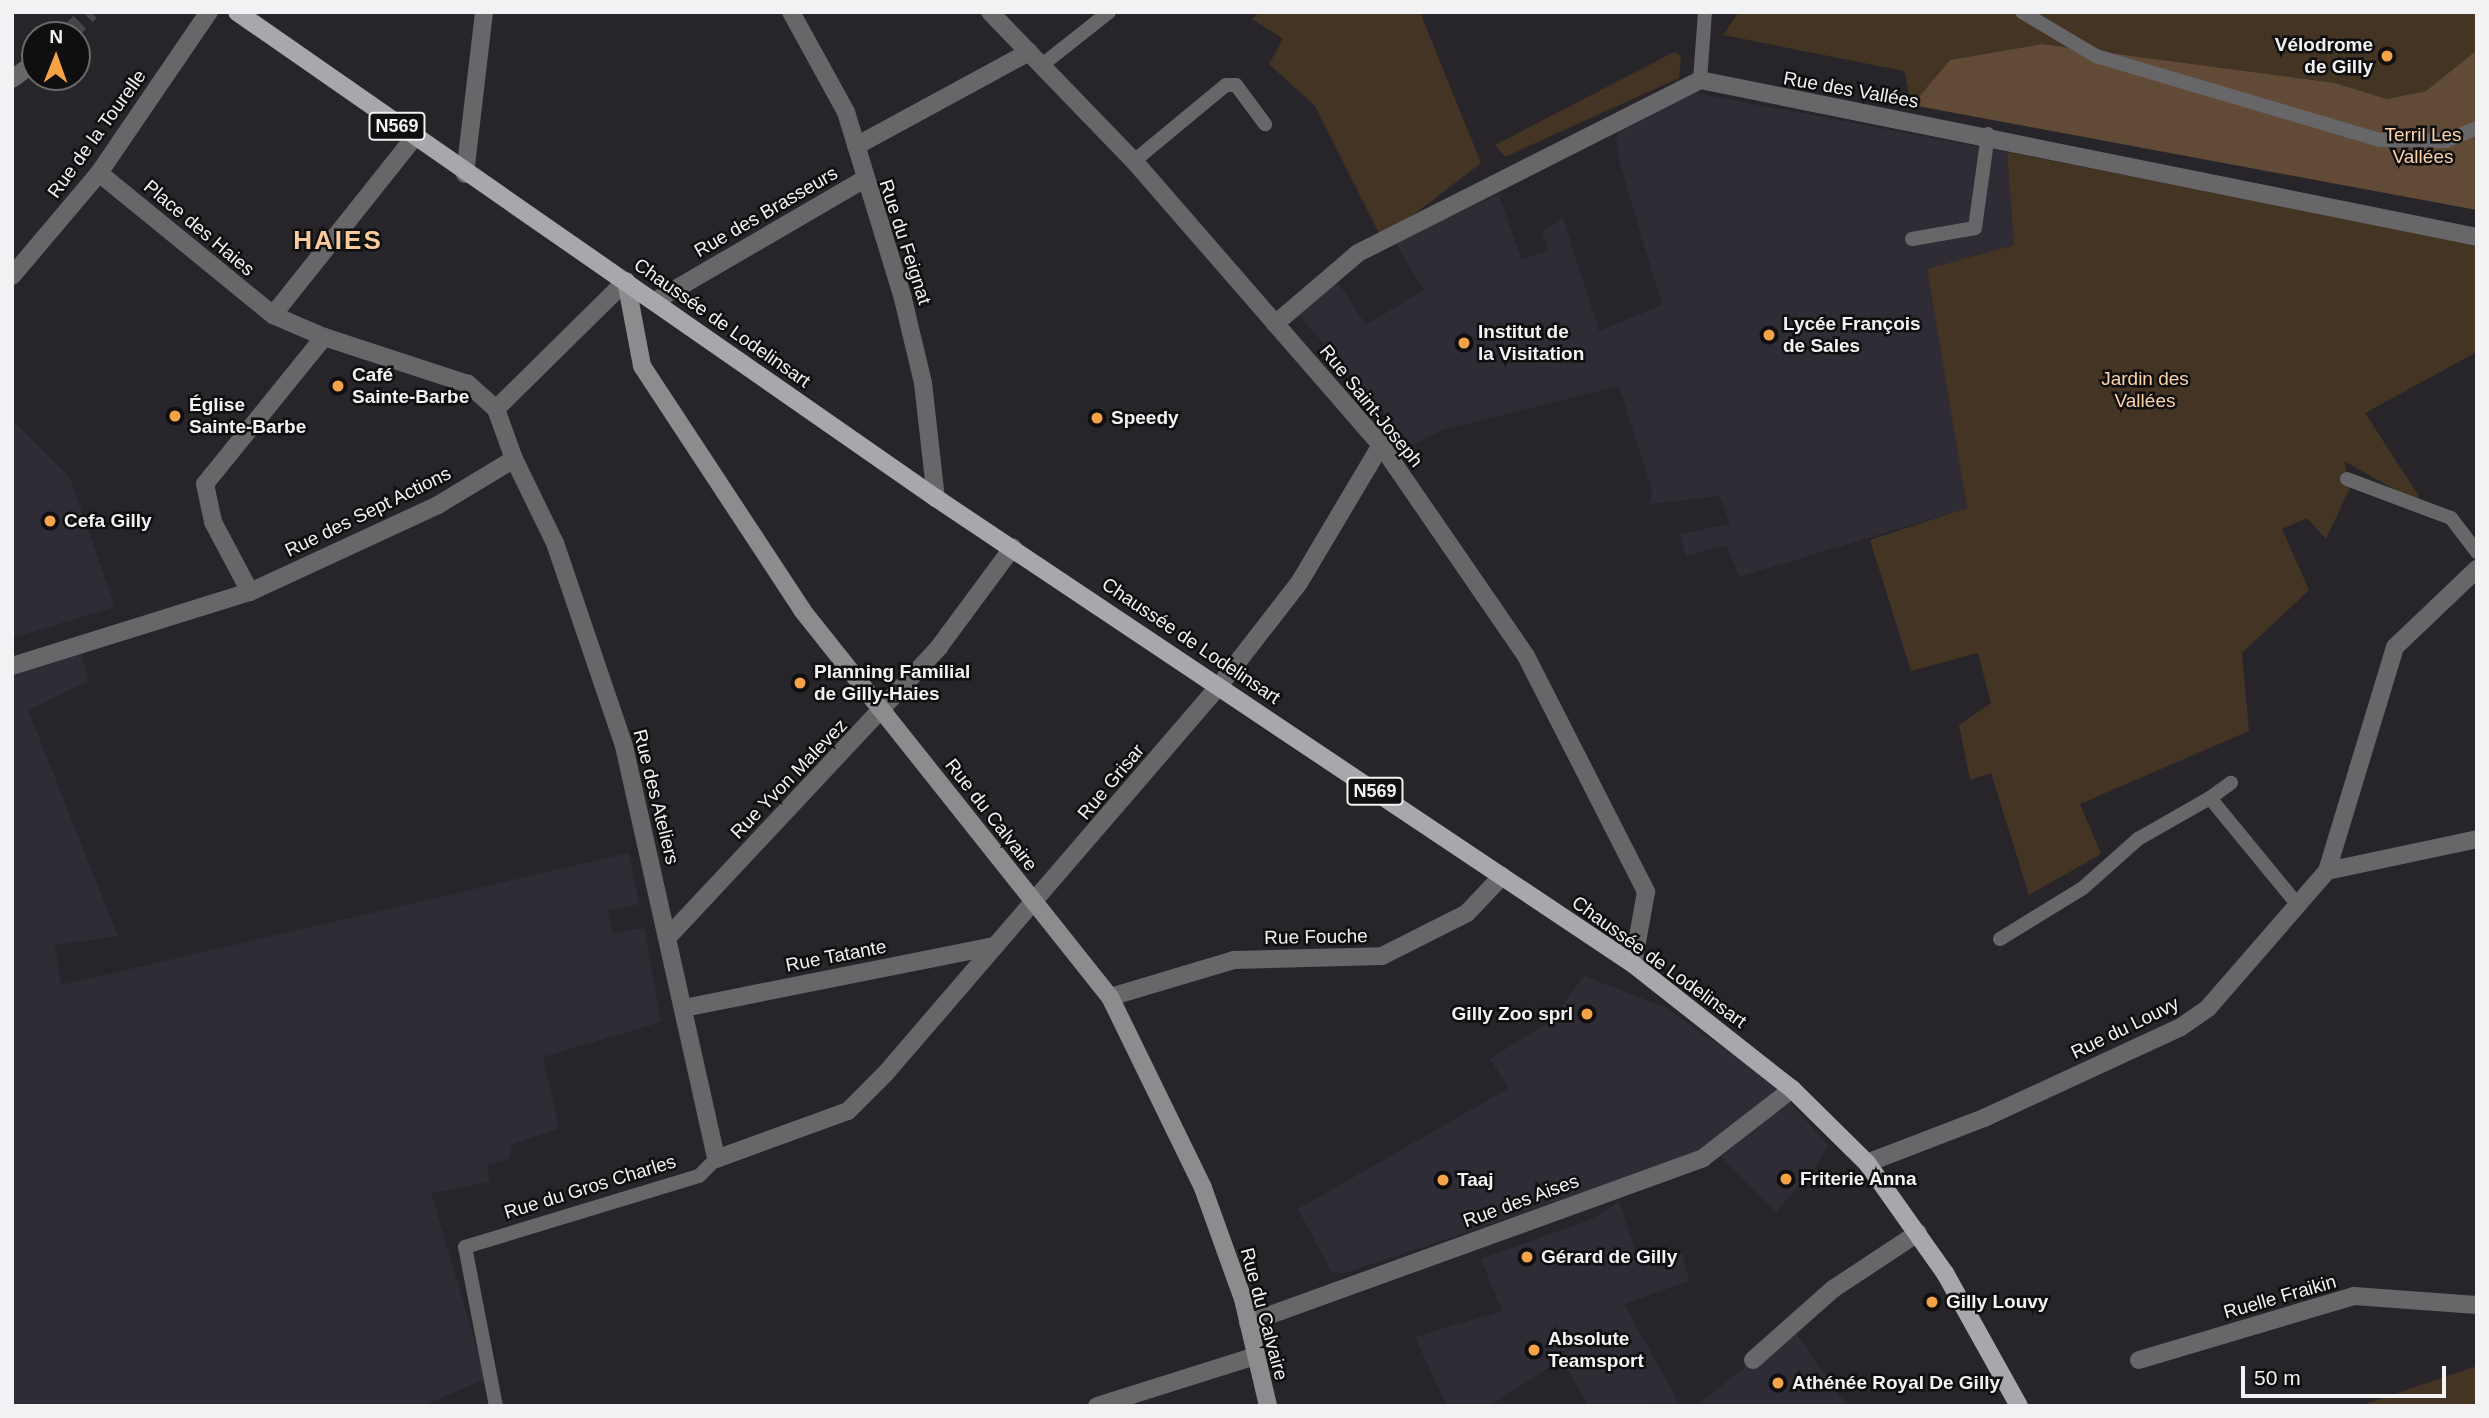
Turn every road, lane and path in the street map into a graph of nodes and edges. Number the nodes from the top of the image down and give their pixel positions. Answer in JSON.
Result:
{"nodes":[{"id":1,"x":209,"y":12,"type":"edge"},
{"id":2,"x":237,"y":12,"type":"edge"},
{"id":3,"x":484,"y":12,"type":"edge"},
{"id":4,"x":791,"y":12,"type":"edge"},
{"id":5,"x":990,"y":12,"type":"edge"},
{"id":6,"x":1109,"y":12,"type":"edge"},
{"id":7,"x":1704,"y":12,"type":"edge"},
{"id":8,"x":2022,"y":12,"type":"edge"},
{"id":9,"x":1035,"y":59,"type":"junction"},
{"id":10,"x":1700,"y":80,"type":"junction"},
{"id":11,"x":1265,"y":124,"type":"dead end"},
{"id":12,"x":2477,"y":128,"type":"edge"},
{"id":13,"x":1988,"y":134,"type":"junction"},
{"id":14,"x":414,"y":138,"type":"junction"},
{"id":15,"x":856,"y":146,"type":"junction"},
{"id":16,"x":1134,"y":161,"type":"junction"},
{"id":17,"x":99,"y":173,"type":"junction"},
{"id":18,"x":465,"y":174,"type":"junction"},
{"id":19,"x":863,"y":180,"type":"junction"},
{"id":20,"x":2477,"y":237,"type":"edge"},
{"id":21,"x":1912,"y":239,"type":"dead end"},
{"id":22,"x":12,"y":276,"type":"edge"},
{"id":23,"x":626,"y":281,"type":"junction"},
{"id":24,"x":654,"y":301,"type":"junction"},
{"id":25,"x":273,"y":315,"type":"junction"},
{"id":26,"x":1275,"y":324,"type":"junction"},
{"id":27,"x":324,"y":337,"type":"junction"},
{"id":28,"x":496,"y":409,"type":"junction"},
{"id":29,"x":1381,"y":445,"type":"junction"},
{"id":30,"x":514,"y":459,"type":"junction"},
{"id":31,"x":2347,"y":479,"type":"dead end"},
{"id":32,"x":936,"y":498,"type":"junction"},
{"id":33,"x":1013,"y":547,"type":"junction"},
{"id":34,"x":2477,"y":552,"type":"edge"},
{"id":35,"x":2477,"y":569,"type":"edge"},
{"id":36,"x":250,"y":592,"type":"junction"},
{"id":37,"x":12,"y":666,"type":"edge"},
{"id":38,"x":1219,"y":686,"type":"junction"},
{"id":39,"x":882,"y":711,"type":"junction"},
{"id":40,"x":2231,"y":783,"type":"dead end"},
{"id":41,"x":2210,"y":798,"type":"junction"},
{"id":42,"x":2477,"y":839,"type":"edge"},
{"id":43,"x":2327,"y":871,"type":"junction"},
{"id":44,"x":1502,"y":876,"type":"junction"},
{"id":45,"x":2297,"y":904,"type":"junction"},
{"id":46,"x":1035,"y":905,"type":"junction"},
{"id":47,"x":668,"y":937,"type":"junction"},
{"id":48,"x":2000,"y":940,"type":"dead end"},
{"id":49,"x":995,"y":946,"type":"junction"},
{"id":50,"x":1633,"y":964,"type":"junction"},
{"id":51,"x":1110,"y":997,"type":"junction"},
{"id":52,"x":684,"y":1008,"type":"junction"},
{"id":53,"x":1792,"y":1089,"type":"junction"},
{"id":54,"x":716,"y":1159,"type":"junction"},
{"id":55,"x":1867,"y":1163,"type":"junction"},
{"id":56,"x":1919,"y":1233,"type":"junction"},
{"id":57,"x":2477,"y":1305,"type":"edge"},
{"id":58,"x":1248,"y":1323,"type":"junction"},
{"id":59,"x":1256,"y":1356,"type":"junction"},
{"id":60,"x":1753,"y":1360,"type":"dead end"},
{"id":61,"x":2139,"y":1360,"type":"dead end"},
{"id":62,"x":496,"y":1406,"type":"edge"},
{"id":63,"x":1097,"y":1406,"type":"edge"},
{"id":64,"x":1268,"y":1406,"type":"edge"},
{"id":65,"x":2019,"y":1406,"type":"edge"}],
"edges":[{"from":1,"to":17,"type":"street","name":"Rue de la Tourelle"},
{"from":2,"to":14,"type":"main road","name":"Chaussée de Lodelinsart","number":"N569"},
{"from":3,"to":18,"type":"street"},
{"from":4,"to":15,"type":"street","name":"Rue du Feignat"},
{"from":5,"to":9,"type":"street","name":"Rue Saint-Joseph"},
{"from":6,"to":9,"type":"lane"},
{"from":7,"to":10,"type":"lane"},
{"from":8,"to":12,"type":"lane"},
{"from":9,"to":15,"type":"street"},
{"from":9,"to":16,"type":"street","name":"Rue Saint-Joseph"},
{"from":10,"to":13,"type":"street","name":"Rue des Vallées"},
{"from":10,"to":26,"type":"street"},
{"from":11,"to":16,"type":"lane"},
{"from":13,"to":20,"type":"street","name":"Rue des Vallées"},
{"from":13,"to":21,"type":"lane"},
{"from":14,"to":18,"type":"main road","name":"Chaussée de Lodelinsart","number":"N569"},
{"from":14,"to":25,"type":"street"},
{"from":15,"to":19,"type":"street","name":"Rue du Feignat"},
{"from":16,"to":26,"type":"street","name":"Rue Saint-Joseph"},
{"from":17,"to":22,"type":"street","name":"Rue de la Tourelle"},
{"from":17,"to":25,"type":"street","name":"Place des Haies"},
{"from":18,"to":23,"type":"main road","name":"Chaussée de Lodelinsart","number":"N569"},
{"from":19,"to":24,"type":"street","name":"Rue des Brasseurs"},
{"from":19,"to":32,"type":"street","name":"Rue du Feignat"},
{"from":23,"to":24,"type":"main road","name":"Chaussée de Lodelinsart","number":"N569"},
{"from":23,"to":28,"type":"street"},
{"from":23,"to":39,"type":"main road","name":"Rue du Calvaire"},
{"from":24,"to":32,"type":"main road","name":"Chaussée de Lodelinsart","number":"N569"},
{"from":25,"to":27,"type":"street","name":"Place des Haies"},
{"from":26,"to":29,"type":"street","name":"Rue Saint-Joseph"},
{"from":27,"to":28,"type":"street","name":"Place des Haies"},
{"from":27,"to":36,"type":"street"},
{"from":28,"to":30,"type":"street"},
{"from":29,"to":38,"type":"street","name":"Rue Grisar"},
{"from":29,"to":50,"type":"street","name":"Rue Saint-Joseph"},
{"from":30,"to":36,"type":"street","name":"Rue des Sept Actions"},
{"from":30,"to":47,"type":"street","name":"Rue des Ateliers"},
{"from":31,"to":34,"type":"lane"},
{"from":32,"to":33,"type":"main road","name":"Chaussée de Lodelinsart","number":"N569"},
{"from":33,"to":38,"type":"main road","name":"Chaussée de Lodelinsart","number":"N569"},
{"from":33,"to":39,"type":"street","name":"Rue Yvon Malevez"},
{"from":35,"to":43,"type":"street"},
{"from":36,"to":37,"type":"street","name":"Rue des Sept Actions"},
{"from":38,"to":44,"type":"main road","name":"Chaussée de Lodelinsart","number":"N569"},
{"from":38,"to":46,"type":"street","name":"Rue Grisar"},
{"from":39,"to":46,"type":"main road","name":"Rue du Calvaire"},
{"from":39,"to":47,"type":"street","name":"Rue Yvon Malevez"},
{"from":40,"to":41,"type":"lane"},
{"from":41,"to":45,"type":"lane"},
{"from":41,"to":48,"type":"lane"},
{"from":42,"to":43,"type":"street"},
{"from":43,"to":45,"type":"street","name":"Rue du Louvy"},
{"from":44,"to":50,"type":"main road","name":"Chaussée de Lodelinsart","number":"N569"},
{"from":44,"to":51,"type":"street","name":"Rue Fouche"},
{"from":45,"to":55,"type":"street","name":"Rue du Louvy"},
{"from":46,"to":49,"type":"street","name":"Rue du Gros Charles"},
{"from":46,"to":51,"type":"main road","name":"Rue du Calvaire"},
{"from":47,"to":52,"type":"street","name":"Rue des Ateliers"},
{"from":49,"to":52,"type":"street","name":"Rue Tatante"},
{"from":49,"to":54,"type":"street","name":"Rue du Gros Charles"},
{"from":50,"to":53,"type":"main road","name":"Chaussée de Lodelinsart","number":"N569"},
{"from":51,"to":58,"type":"main road","name":"Rue du Calvaire"},
{"from":52,"to":54,"type":"street","name":"Rue des Ateliers"},
{"from":53,"to":55,"type":"main road","name":"Chaussée de Lodelinsart","number":"N569"},
{"from":53,"to":58,"type":"street","name":"Rue des Aises"},
{"from":54,"to":62,"type":"lane","name":"Rue du Gros Charles"},
{"from":55,"to":56,"type":"main road","name":"Chaussée de Lodelinsart","number":"N569"},
{"from":56,"to":60,"type":"street"},
{"from":56,"to":65,"type":"main road","name":"Chaussée de Lodelinsart","number":"N569"},
{"from":57,"to":61,"type":"street","name":"Ruelle Fraikin"},
{"from":58,"to":59,"type":"main road","name":"Rue du Calvaire"},
{"from":59,"to":63,"type":"street"},
{"from":59,"to":64,"type":"main road","name":"Rue du Calvaire"}]}
